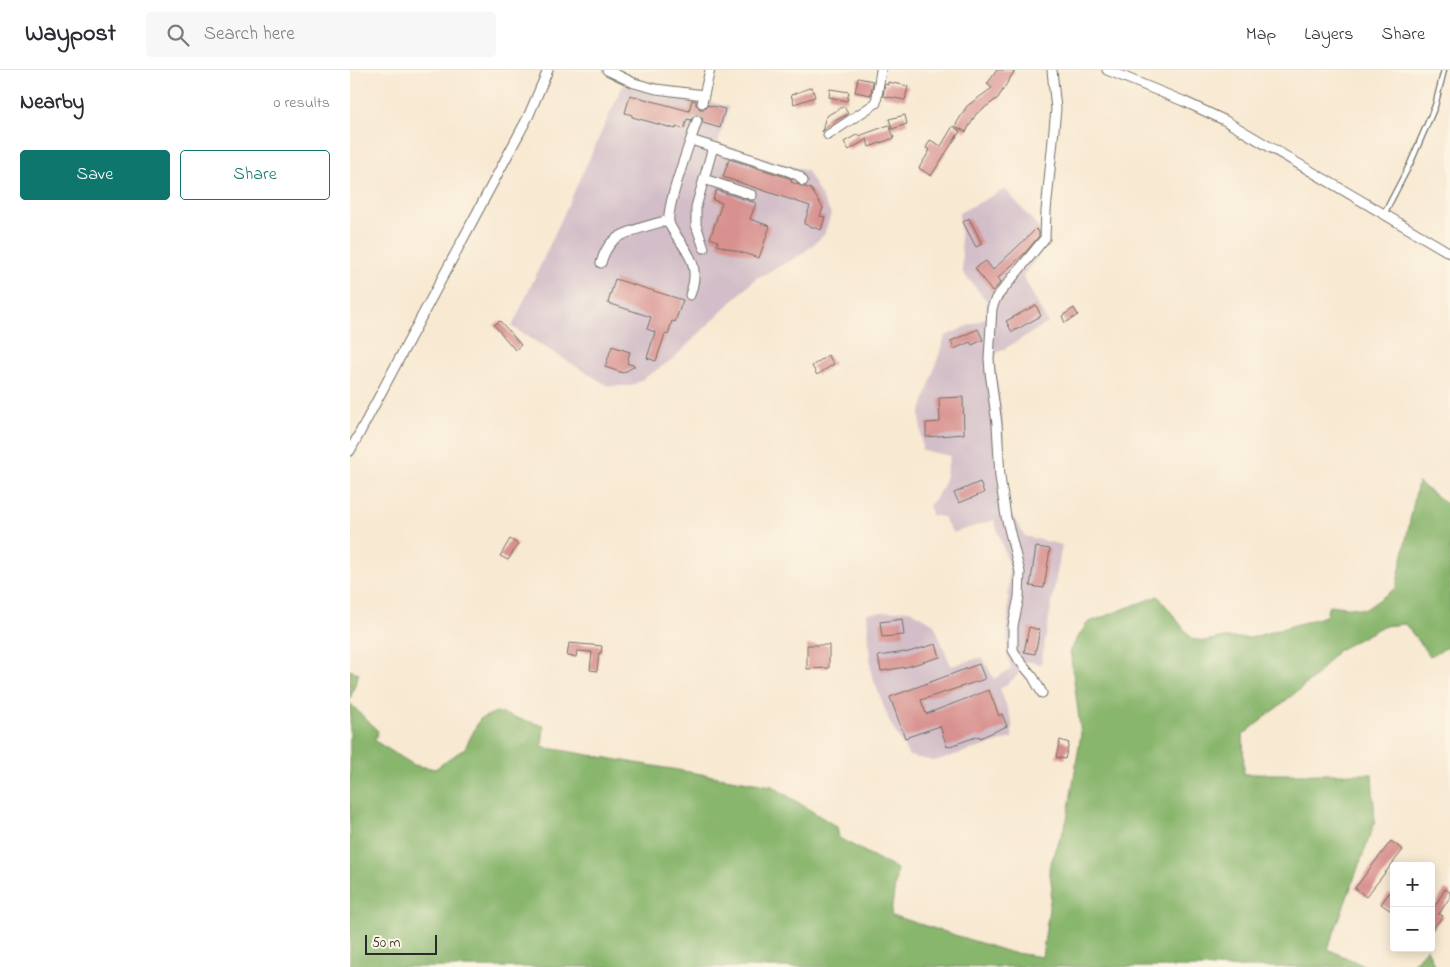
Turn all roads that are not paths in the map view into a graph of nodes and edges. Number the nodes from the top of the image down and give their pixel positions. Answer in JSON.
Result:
{"nodes":[{"id":1,"x":548,"y":70,"type":"edge"},
{"id":2,"x":607,"y":70,"type":"edge"},
{"id":3,"x":710,"y":70,"type":"edge"},
{"id":4,"x":881,"y":70,"type":"edge"},
{"id":5,"x":1052,"y":70,"type":"edge"},
{"id":6,"x":1106,"y":70,"type":"edge"},
{"id":7,"x":1444,"y":70,"type":"edge"},
{"id":8,"x":697,"y":121,"type":"tunnel mouth"},
{"id":9,"x":828,"y":135,"type":"dead end"},
{"id":10,"x":691,"y":140,"type":"junction"},
{"id":11,"x":713,"y":147,"type":"junction"},
{"id":12,"x":704,"y":179,"type":"junction"},
{"id":13,"x":803,"y":181,"type":"dead end"},
{"id":14,"x":752,"y":195,"type":"dead end"},
{"id":15,"x":1384,"y":214,"type":"junction"},
{"id":16,"x":668,"y":220,"type":"junction"},
{"id":17,"x":704,"y":248,"type":"dead end"},
{"id":18,"x":1450,"y":253,"type":"edge"},
{"id":19,"x":601,"y":263,"type":"dead end"},
{"id":20,"x":690,"y":295,"type":"dead end"},
{"id":21,"x":350,"y":451,"type":"edge"},
{"id":22,"x":1042,"y":693,"type":"dead end"}],
"edges":[{"from":1,"to":21,"type":"street"},
{"from":2,"to":3,"type":"street"},
{"from":4,"to":9,"type":"street"},
{"from":5,"to":22,"type":"street"},
{"from":6,"to":15,"type":"street"},
{"from":7,"to":15,"type":"lane"},
{"from":8,"to":10,"type":"street"},
{"from":10,"to":11,"type":"street"},
{"from":10,"to":16,"type":"street"},
{"from":11,"to":12,"type":"street"},
{"from":11,"to":13,"type":"street"},
{"from":12,"to":14,"type":"street"},
{"from":12,"to":17,"type":"street"},
{"from":15,"to":18,"type":"street"},
{"from":16,"to":19,"type":"street"},
{"from":16,"to":20,"type":"street"}]}
